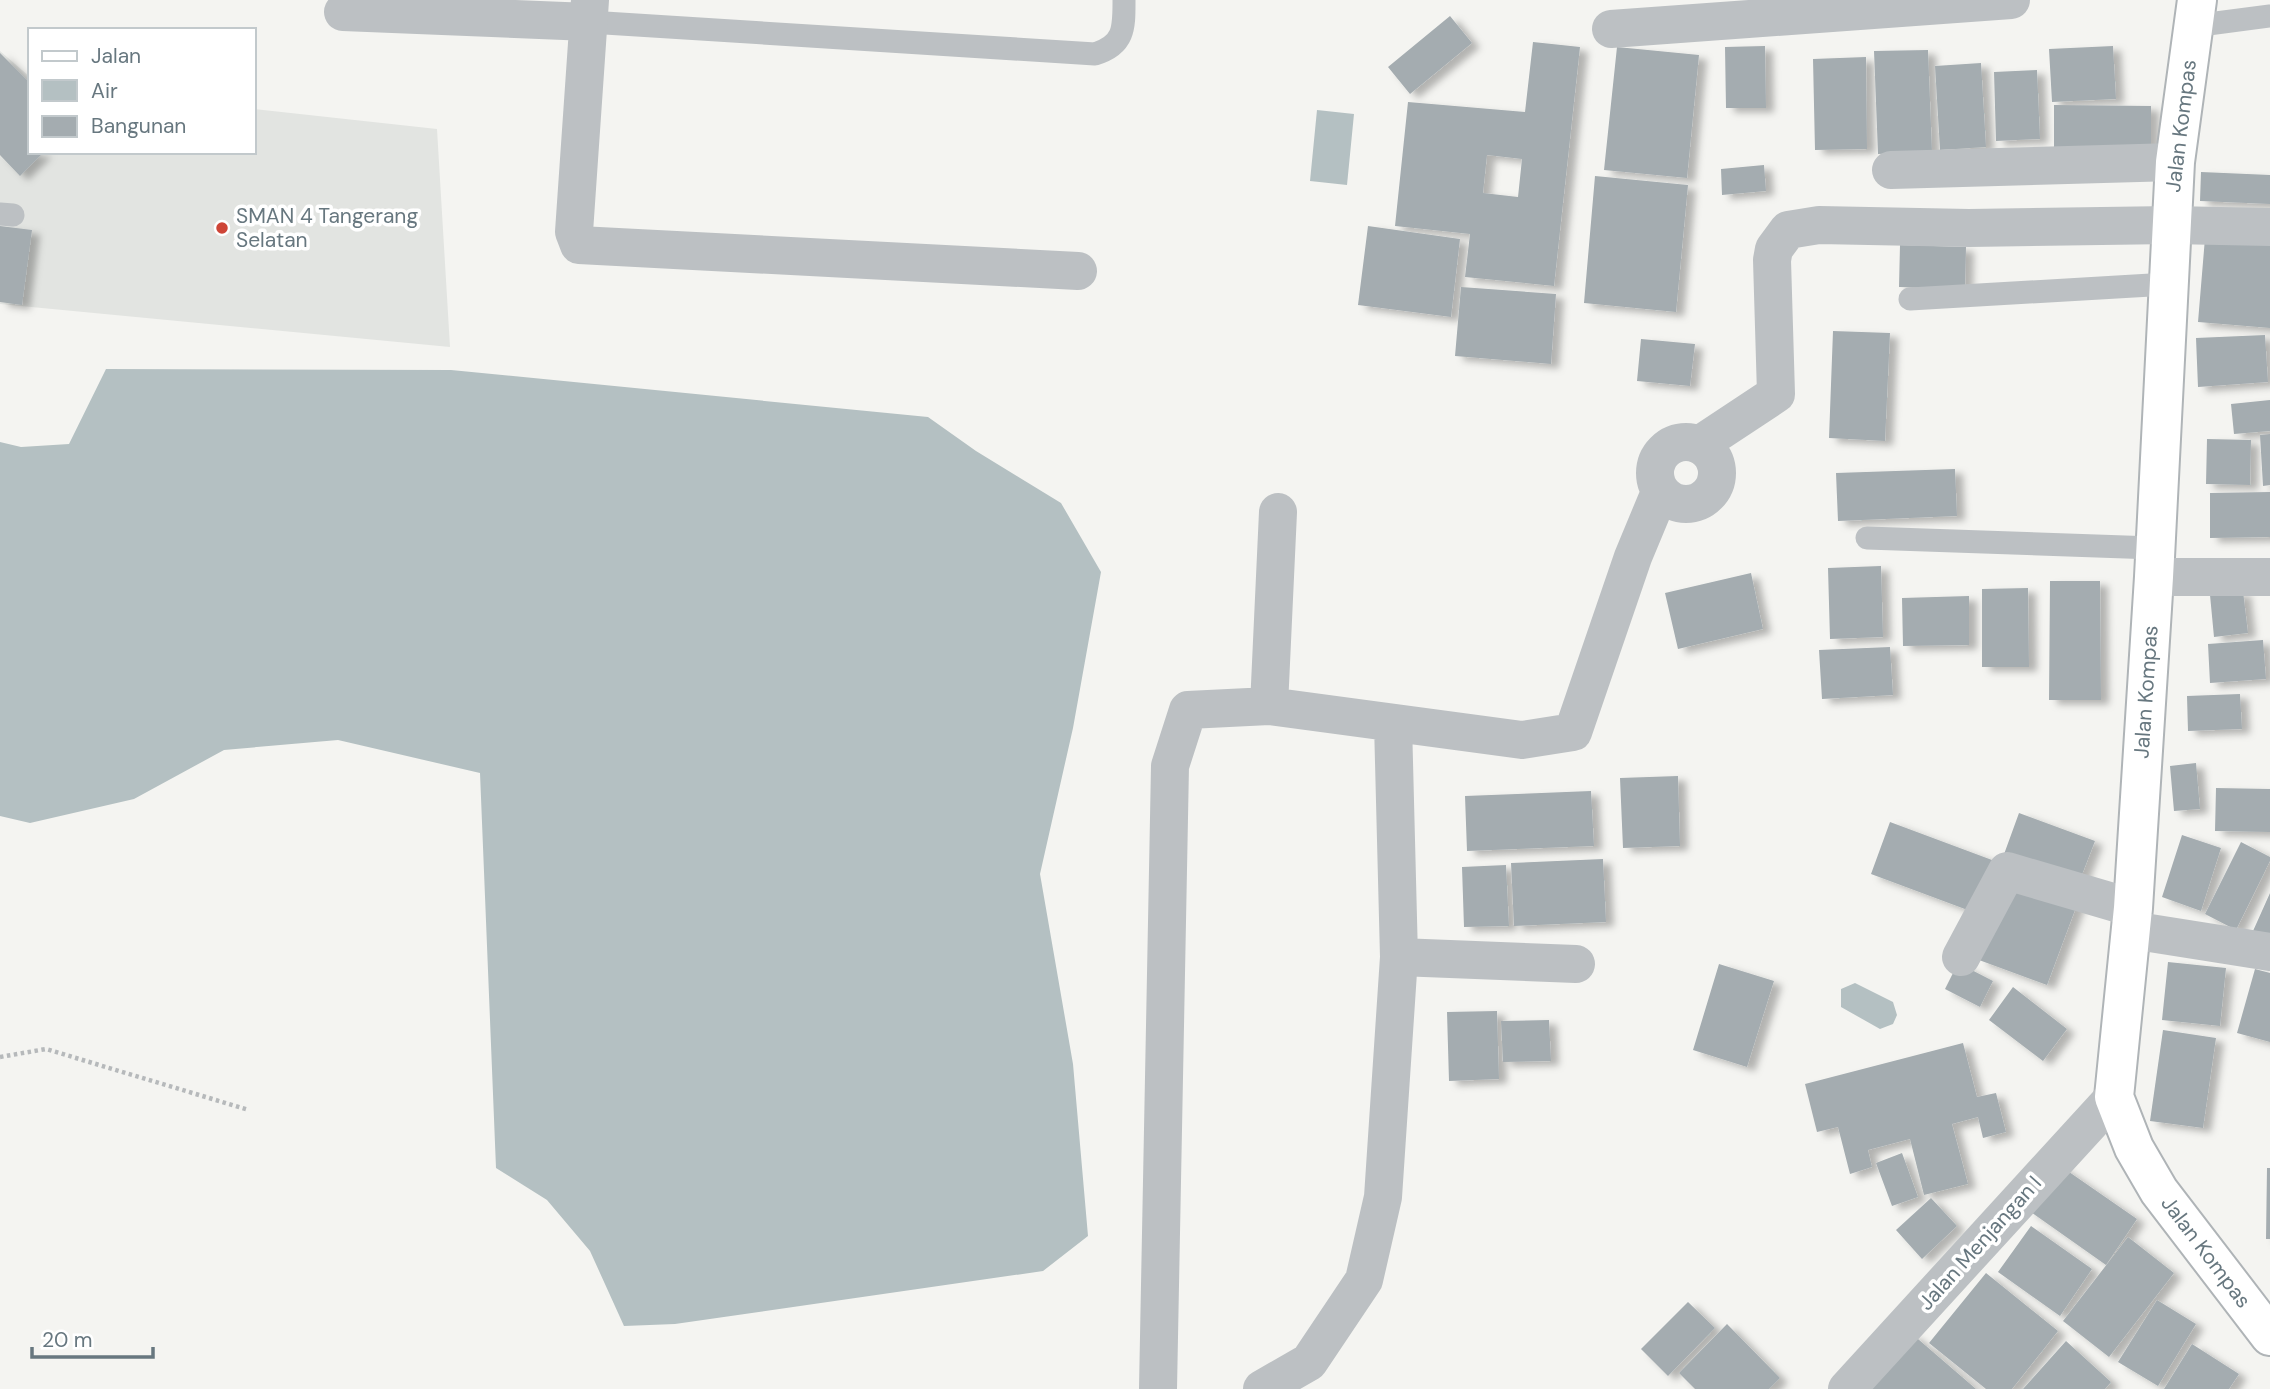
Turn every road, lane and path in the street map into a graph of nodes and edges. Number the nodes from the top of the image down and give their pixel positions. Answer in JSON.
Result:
{"nodes":[{"id":1,"x":1124,"y":0,"type":"edge"},
{"id":2,"x":2011,"y":0,"type":"edge"},
{"id":3,"x":589,"y":11,"type":"edge"},
{"id":4,"x":344,"y":12,"type":"dead end"},
{"id":5,"x":2195,"y":13,"type":"edge"},
{"id":6,"x":2270,"y":16,"type":"edge"},
{"id":7,"x":1611,"y":29,"type":"dead end"},
{"id":8,"x":2175,"y":162,"type":"junction"},
{"id":9,"x":1891,"y":170,"type":"dead end"},
{"id":10,"x":2171,"y":225,"type":"junction"},
{"id":11,"x":2270,"y":227,"type":"edge"},
{"id":12,"x":1078,"y":271,"type":"dead end"},
{"id":13,"x":2168,"y":284,"type":"junction"},
{"id":14,"x":1910,"y":299,"type":"dead end"},
{"id":15,"x":1699,"y":445,"type":"junction"},
{"id":16,"x":1660,"y":492,"type":"junction"},
{"id":17,"x":1278,"y":512,"type":"dead end"},
{"id":18,"x":1867,"y":538,"type":"dead end"},
{"id":19,"x":2154,"y":562,"type":"junction"},
{"id":20,"x":2270,"y":577,"type":"edge"},
{"id":21,"x":1269,"y":706,"type":"junction"},
{"id":22,"x":1393,"y":723,"type":"junction"},
{"id":23,"x":2132,"y":919,"type":"junction"},
{"id":24,"x":2270,"y":952,"type":"edge"},
{"id":25,"x":1399,"y":957,"type":"junction"},
{"id":26,"x":1961,"y":957,"type":"dead end"},
{"id":27,"x":1576,"y":964,"type":"dead end"},
{"id":28,"x":0,"y":1057,"type":"edge"},
{"id":29,"x":2114,"y":1097,"type":"junction"},
{"id":30,"x":249,"y":1110,"type":"dead end"},
{"id":31,"x":2270,"y":1336,"type":"edge"},
{"id":32,"x":1158,"y":1389,"type":"edge"},
{"id":33,"x":1262,"y":1389,"type":"edge"},
{"id":34,"x":1847,"y":1389,"type":"edge"}],
"edges":[{"from":1,"to":3,"type":"lane"},
{"from":2,"to":7,"type":"street"},
{"from":3,"to":4,"type":"street"},
{"from":3,"to":12,"type":"street"},
{"from":5,"to":6,"type":"lane"},
{"from":5,"to":8,"type":"main road","name":"Jalan Kompas"},
{"from":8,"to":9,"type":"street"},
{"from":8,"to":10,"type":"main road","name":"Jalan Kompas"},
{"from":10,"to":11,"type":"street"},
{"from":10,"to":13,"type":"main road","name":"Jalan Kompas"},
{"from":10,"to":15,"type":"street"},
{"from":13,"to":14,"type":"lane"},
{"from":13,"to":19,"type":"main road","name":"Jalan Kompas"},
{"from":15,"to":16,"type":"street"},
{"from":15,"to":16,"type":"street"},
{"from":16,"to":22,"type":"street"},
{"from":17,"to":21,"type":"street"},
{"from":18,"to":19,"type":"lane"},
{"from":19,"to":20,"type":"street"},
{"from":19,"to":23,"type":"main road","name":"Jalan Kompas"},
{"from":21,"to":22,"type":"street"},
{"from":21,"to":32,"type":"street"},
{"from":22,"to":25,"type":"street"},
{"from":23,"to":24,"type":"street"},
{"from":23,"to":26,"type":"street"},
{"from":23,"to":29,"type":"main road","name":"Jalan Kompas"},
{"from":25,"to":27,"type":"street"},
{"from":25,"to":33,"type":"street"},
{"from":28,"to":30,"type":"path"},
{"from":29,"to":31,"type":"main road","name":"Jalan Kompas"},
{"from":29,"to":34,"type":"street","name":"Jalan Menjangan I"}]}
